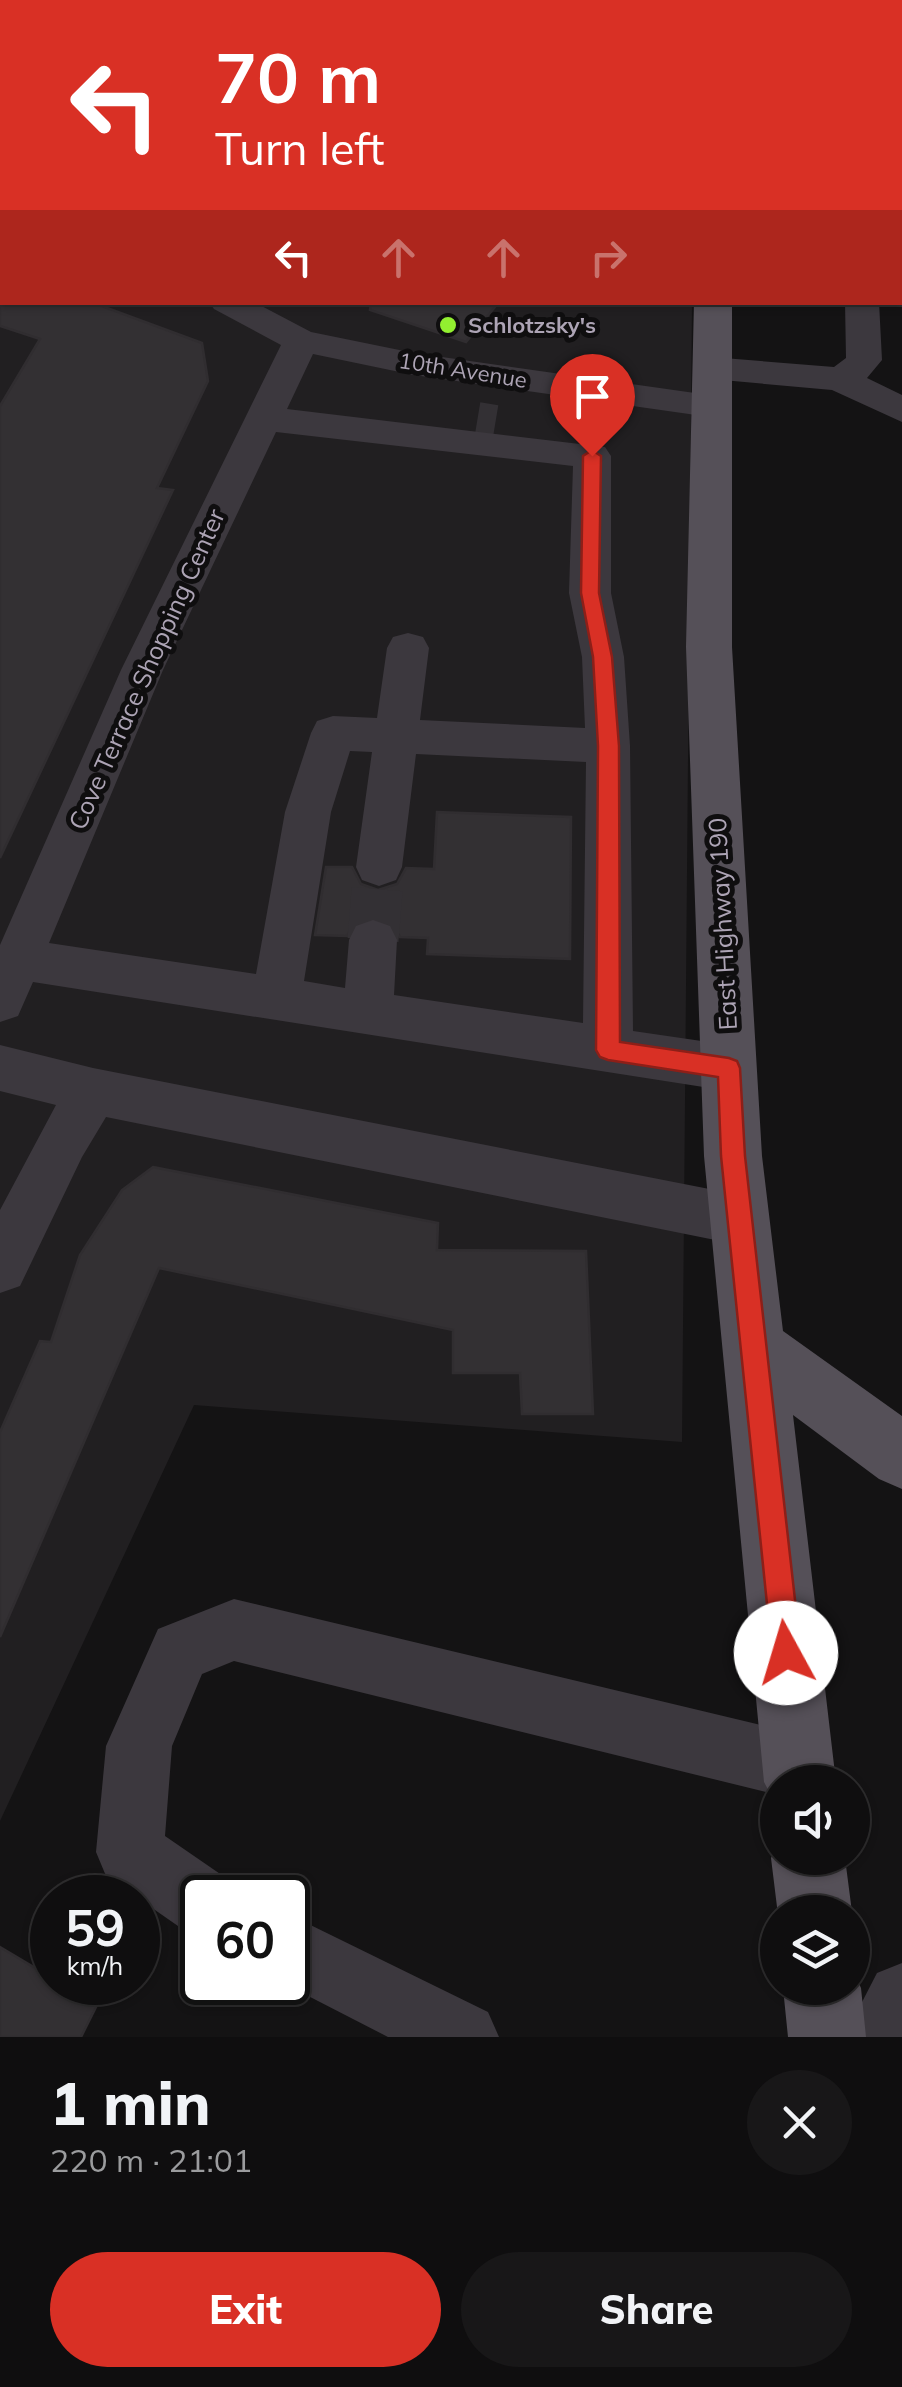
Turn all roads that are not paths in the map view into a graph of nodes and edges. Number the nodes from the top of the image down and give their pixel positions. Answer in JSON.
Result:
{"nodes":[{"id":1,"x":232,"y":305,"type":"edge"},
{"id":2,"x":712,"y":305,"type":"edge"},
{"id":3,"x":862,"y":305,"type":"edge"},
{"id":4,"x":301,"y":341,"type":"junction"},
{"id":5,"x":838,"y":379,"type":"junction"},
{"id":6,"x":710,"y":387,"type":"junction"},
{"id":7,"x":902,"y":410,"type":"edge"},
{"id":8,"x":262,"y":418,"type":"junction"},
{"id":9,"x":432,"y":438,"type":"junction"},
{"id":10,"x":571,"y":454,"type":"junction"},
{"id":11,"x":408,"y":648,"type":"dead end"},
{"id":12,"x":396,"y":736,"type":"junction"},
{"id":13,"x":608,"y":746,"type":"junction"},
{"id":14,"x":378,"y":866,"type":"tunnel mouth"},
{"id":15,"x":373,"y":940,"type":"tunnel mouth"},
{"id":16,"x":10,"y":980,"type":"edge"},
{"id":17,"x":276,"y":999,"type":"junction"},
{"id":18,"x":368,"y":1013,"type":"junction"},
{"id":19,"x":608,"y":1050,"type":"junction"},
{"id":20,"x":0,"y":1068,"type":"edge"},
{"id":21,"x":729,"y":1068,"type":"junction"},
{"id":22,"x":92,"y":1091,"type":"junction"},
{"id":23,"x":740,"y":1220,"type":"junction"},
{"id":24,"x":0,"y":1267,"type":"edge"},
{"id":25,"x":754,"y":1348,"type":"junction"},
{"id":26,"x":902,"y":1456,"type":"edge"},
{"id":27,"x":760,"y":1765,"type":"edge"},
{"id":28,"x":798,"y":1765,"type":"edge"},
{"id":29,"x":180,"y":1887,"type":"edge"},
{"id":30,"x":310,"y":1961,"type":"edge"},
{"id":31,"x":902,"y":1998,"type":"edge"},
{"id":32,"x":824,"y":2005,"type":"edge"},
{"id":33,"x":463,"y":2037,"type":"edge"},
{"id":34,"x":827,"y":2037,"type":"edge"},
{"id":35,"x":880,"y":2037,"type":"edge"}],
"edges":[{"from":1,"to":4,"type":"street","name":"10th Avenue"},
{"from":2,"to":6,"type":"main road","name":"East Highway 190"},
{"from":3,"to":5,"type":"street"},
{"from":4,"to":6,"type":"street","name":"10th Avenue"},
{"from":4,"to":8,"type":"street","name":"Cove Terrace Shopping Center"},
{"from":5,"to":6,"type":"street","name":"10th Avenue"},
{"from":5,"to":7,"type":"street"},
{"from":6,"to":21,"type":"main road","name":"East Highway 190"},
{"from":8,"to":9,"type":"street"},
{"from":8,"to":16,"type":"street","name":"Cove Terrace Shopping Center"},
{"from":9,"to":10,"type":"street"},
{"from":9,"to":10,"type":"street"},
{"from":10,"to":13,"type":"street"},
{"from":11,"to":12,"type":"street"},
{"from":12,"to":13,"type":"street"},
{"from":12,"to":14,"type":"street"},
{"from":12,"to":17,"type":"street"},
{"from":13,"to":19,"type":"street"},
{"from":15,"to":18,"type":"street"},
{"from":16,"to":17,"type":"street"},
{"from":17,"to":18,"type":"street"},
{"from":18,"to":19,"type":"street"},
{"from":19,"to":21,"type":"street"},
{"from":20,"to":22,"type":"street"},
{"from":21,"to":23,"type":"main road","name":"East Highway 190"},
{"from":22,"to":23,"type":"street"},
{"from":22,"to":24,"type":"street"},
{"from":23,"to":25,"type":"main road","name":"East Highway 190"},
{"from":25,"to":26,"type":"main road"},
{"from":25,"to":28,"type":"main road","name":"East Highway 190"},
{"from":27,"to":29,"type":"street"},
{"from":30,"to":33,"type":"street"},
{"from":31,"to":35,"type":"street"},
{"from":32,"to":34,"type":"main road"}]}
